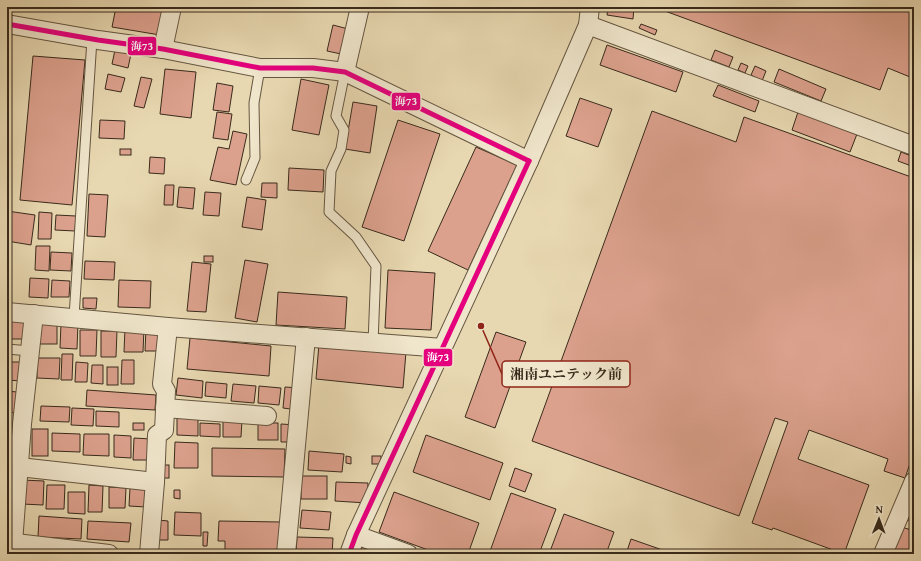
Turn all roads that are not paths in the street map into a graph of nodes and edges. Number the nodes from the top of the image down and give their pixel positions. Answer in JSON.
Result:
{"nodes":[{"id":1,"x":172,"y":7,"type":"edge"},
{"id":2,"x":360,"y":7,"type":"edge"},
{"id":3,"x":590,"y":7,"type":"edge"},
{"id":4,"x":7,"y":24,"type":"edge"},
{"id":5,"x":588,"y":25,"type":"junction"},
{"id":6,"x":92,"y":39,"type":"junction"},
{"id":7,"x":163,"y":49,"type":"junction"},
{"id":8,"x":260,"y":68,"type":"junction"},
{"id":9,"x":345,"y":72,"type":"junction"},
{"id":10,"x":914,"y":146,"type":"edge"},
{"id":11,"x":530,"y":161,"type":"junction"},
{"id":12,"x":246,"y":180,"type":"dead end"},
{"id":13,"x":7,"y":312,"type":"edge"},
{"id":14,"x":34,"y":314,"type":"junction"},
{"id":15,"x":74,"y":317,"type":"junction"},
{"id":16,"x":168,"y":327,"type":"junction"},
{"id":17,"x":306,"y":337,"type":"junction"},
{"id":18,"x":373,"y":342,"type":"junction"},
{"id":19,"x":443,"y":348,"type":"junction"},
{"id":20,"x":7,"y":349,"type":"edge"},
{"id":21,"x":30,"y":351,"type":"junction"},
{"id":22,"x":165,"y":408,"type":"junction"},
{"id":23,"x":267,"y":416,"type":"dead end"},
{"id":24,"x":15,"y":423,"type":"edge"},
{"id":25,"x":19,"y":467,"type":"junction"},
{"id":26,"x":155,"y":482,"type":"junction"},
{"id":27,"x":913,"y":485,"type":"edge"},
{"id":28,"x":12,"y":504,"type":"edge"},
{"id":29,"x":356,"y":535,"type":"junction"},
{"id":30,"x":10,"y":543,"type":"edge"},
{"id":31,"x":101,"y":554,"type":"edge"},
{"id":32,"x":149,"y":554,"type":"edge"},
{"id":33,"x":286,"y":554,"type":"edge"},
{"id":34,"x":349,"y":554,"type":"edge"},
{"id":35,"x":408,"y":554,"type":"edge"},
{"id":36,"x":883,"y":554,"type":"edge"}],
"edges":[{"from":1,"to":7,"type":"street"},
{"from":2,"to":9,"type":"street"},
{"from":3,"to":5,"type":"street"},
{"from":4,"to":6,"type":"street"},
{"from":5,"to":10,"type":"street"},
{"from":5,"to":11,"type":"street"},
{"from":6,"to":7,"type":"street"},
{"from":6,"to":15,"type":"lane"},
{"from":7,"to":8,"type":"street"},
{"from":8,"to":9,"type":"street"},
{"from":8,"to":12,"type":"lane"},
{"from":9,"to":11,"type":"street"},
{"from":9,"to":18,"type":"lane"},
{"from":11,"to":19,"type":"street"},
{"from":13,"to":14,"type":"street"},
{"from":14,"to":15,"type":"street"},
{"from":14,"to":21,"type":"street"},
{"from":15,"to":16,"type":"street"},
{"from":16,"to":17,"type":"street"},
{"from":16,"to":22,"type":"street"},
{"from":17,"to":18,"type":"street"},
{"from":17,"to":33,"type":"street"},
{"from":18,"to":19,"type":"street"},
{"from":19,"to":29,"type":"street"},
{"from":20,"to":21,"type":"lane"},
{"from":21,"to":24,"type":"street"},
{"from":22,"to":23,"type":"street"},
{"from":22,"to":26,"type":"street"},
{"from":24,"to":25,"type":"street"},
{"from":25,"to":26,"type":"street"},
{"from":25,"to":28,"type":"street"},
{"from":26,"to":32,"type":"street"},
{"from":27,"to":36,"type":"street"},
{"from":28,"to":30,"type":"street"},
{"from":29,"to":34,"type":"street"},
{"from":29,"to":35,"type":"street"},
{"from":30,"to":31,"type":"street"}]}
